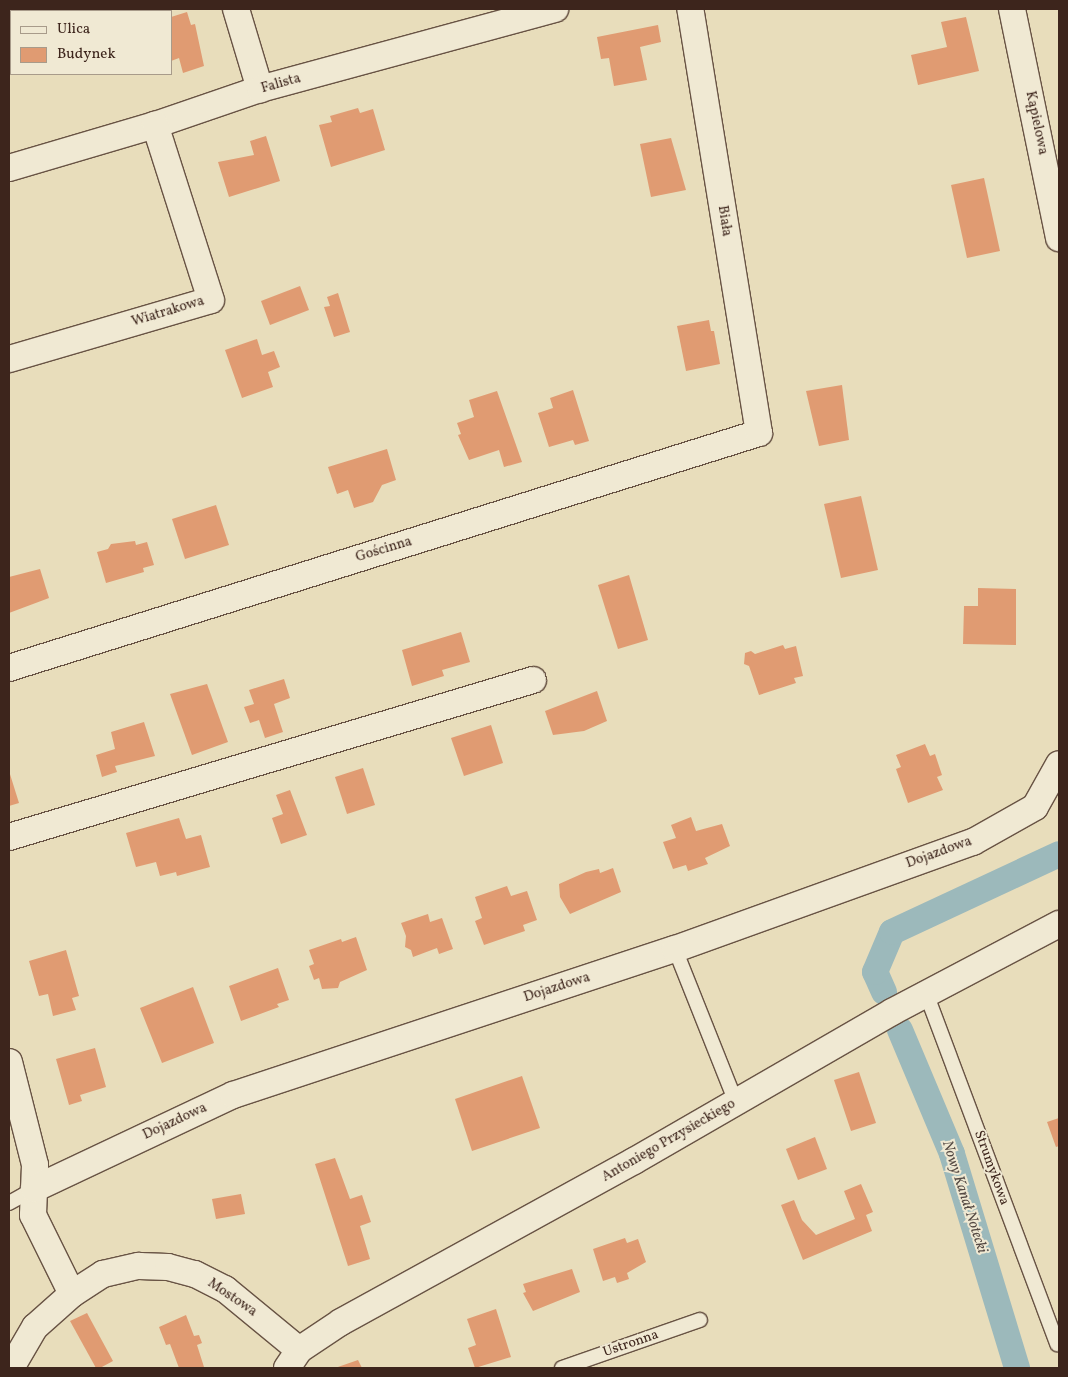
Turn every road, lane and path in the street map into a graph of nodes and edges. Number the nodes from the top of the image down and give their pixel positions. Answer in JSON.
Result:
{"nodes":[{"id":1,"x":236,"y":9,"type":"edge"},
{"id":2,"x":555,"y":9,"type":"edge"},
{"id":3,"x":690,"y":9,"type":"edge"},
{"id":4,"x":1012,"y":9,"type":"edge"},
{"id":5,"x":260,"y":89,"type":"junction"},
{"id":6,"x":156,"y":125,"type":"junction"},
{"id":7,"x":9,"y":168,"type":"edge"},
{"id":8,"x":1059,"y":238,"type":"edge"},
{"id":9,"x":9,"y":360,"type":"edge"},
{"id":10,"x":758,"y":433,"type":"joint"},
{"id":11,"x":9,"y":668,"type":"edge"},
{"id":12,"x":533,"y":680,"type":"dead end"},
{"id":13,"x":1059,"y":764,"type":"edge"},
{"id":14,"x":9,"y":837,"type":"edge"},
{"id":15,"x":1059,"y":924,"type":"edge"},
{"id":16,"x":675,"y":948,"type":"junction"},
{"id":17,"x":926,"y":993,"type":"junction"},
{"id":18,"x":9,"y":1062,"type":"edge"},
{"id":19,"x":736,"y":1102,"type":"junction"},
{"id":20,"x":34,"y":1189,"type":"junction"},
{"id":21,"x":9,"y":1203,"type":"edge"},
{"id":22,"x":72,"y":1294,"type":"junction"},
{"id":23,"x":700,"y":1320,"type":"dead end"},
{"id":24,"x":1057,"y":1344,"type":"dead end"},
{"id":25,"x":293,"y":1359,"type":"edge"},
{"id":26,"x":11,"y":1368,"type":"edge"},
{"id":27,"x":562,"y":1368,"type":"edge"}],
"edges":[{"from":1,"to":5,"type":"street"},
{"from":2,"to":5,"type":"street","name":"Falista"},
{"from":3,"to":10,"type":"street","name":"Biała"},
{"from":4,"to":8,"type":"street","name":"Kąpielowa"},
{"from":5,"to":6,"type":"street","name":"Falista"},
{"from":6,"to":7,"type":"street","name":"Falista"},
{"from":6,"to":9,"type":"street","name":"Wiatrakowa"},
{"from":10,"to":11,"type":"street","name":"Gościnna"},
{"from":12,"to":14,"type":"street"},
{"from":13,"to":16,"type":"street","name":"Dojazdowa"},
{"from":15,"to":17,"type":"street","name":"Antoniego Przysieckiego"},
{"from":16,"to":19,"type":"lane"},
{"from":16,"to":20,"type":"street","name":"Dojazdowa"},
{"from":17,"to":19,"type":"street","name":"Antoniego Przysieckiego"},
{"from":17,"to":24,"type":"lane","name":"Strumykowa"},
{"from":18,"to":20,"type":"street"},
{"from":19,"to":25,"type":"street","name":"Antoniego Przysieckiego"},
{"from":20,"to":21,"type":"lane"},
{"from":20,"to":22,"type":"street"},
{"from":22,"to":25,"type":"street","name":"Mostowa"},
{"from":22,"to":26,"type":"street","name":"Mostowa"},
{"from":23,"to":27,"type":"lane","name":"Ustronna"}]}
